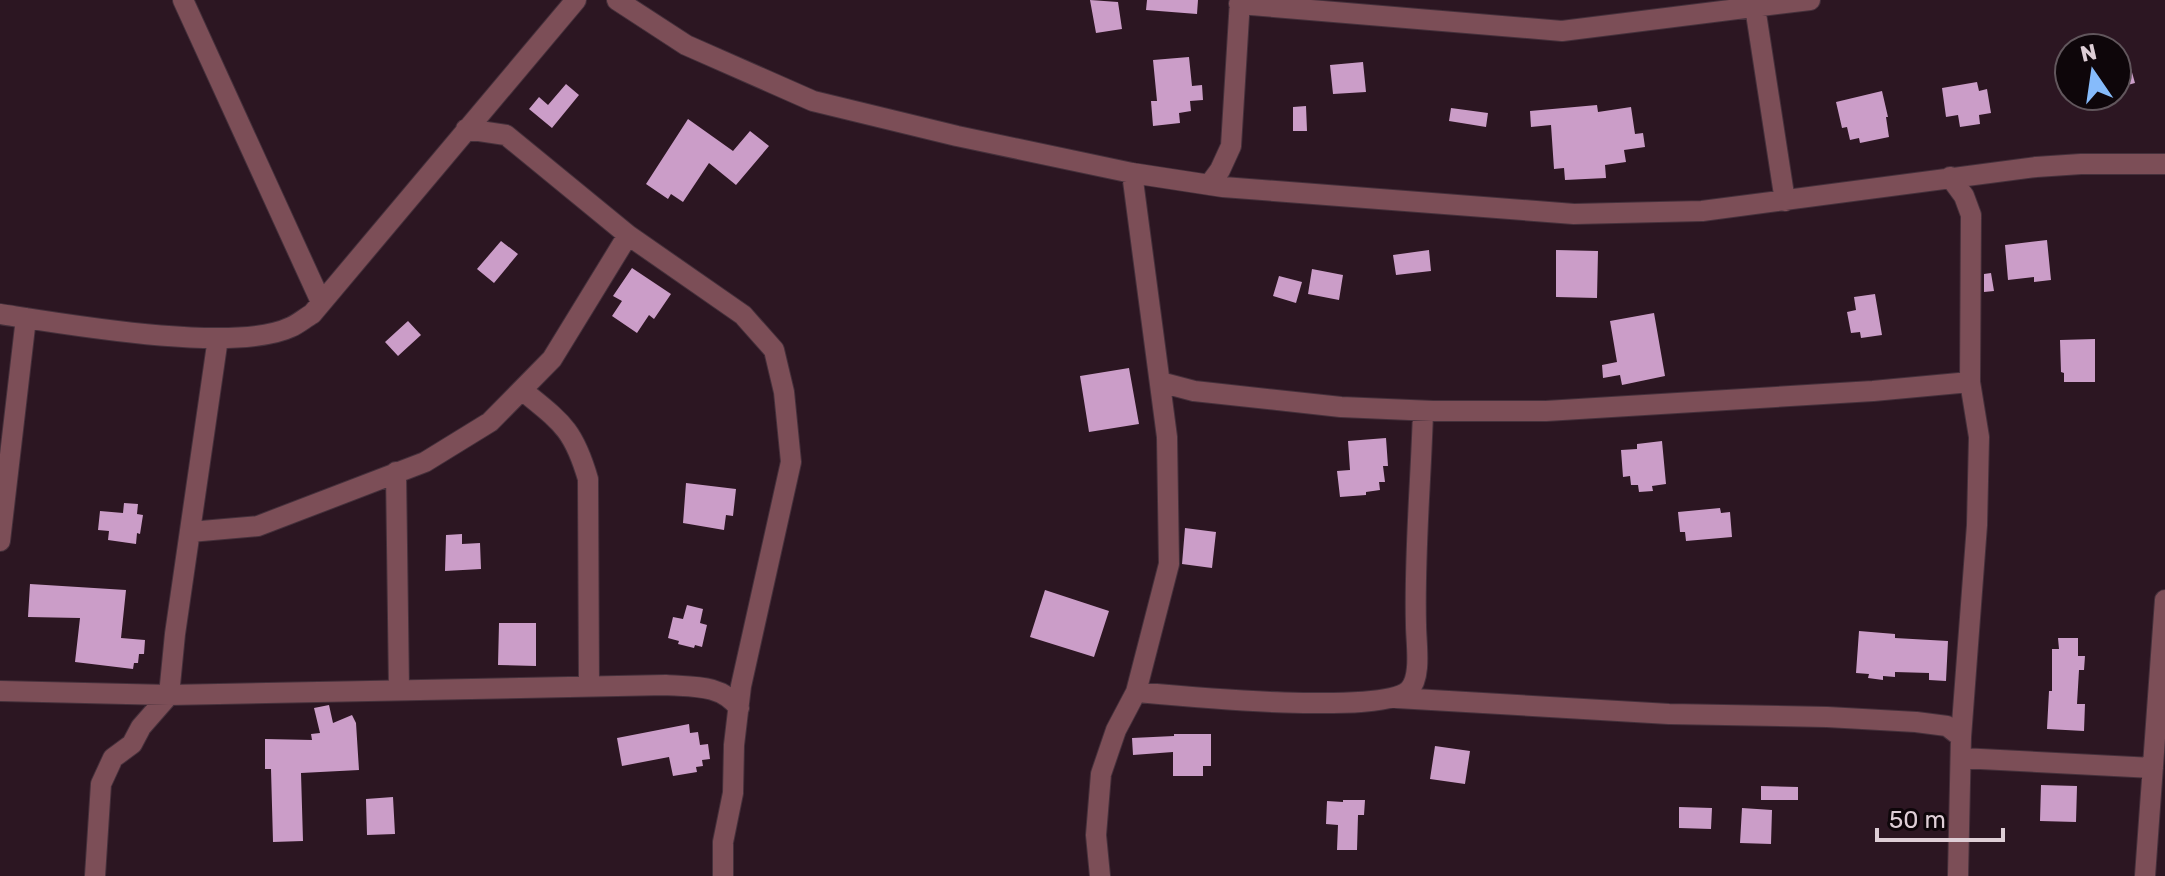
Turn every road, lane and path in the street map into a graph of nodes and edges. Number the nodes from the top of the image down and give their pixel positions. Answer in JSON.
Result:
{"nodes":[{"id":1,"x":183,"y":0,"type":"edge"},
{"id":2,"x":576,"y":0,"type":"edge"},
{"id":3,"x":617,"y":0,"type":"edge"},
{"id":4,"x":1810,"y":0,"type":"edge"},
{"id":5,"x":1240,"y":2,"type":"edge"},
{"id":6,"x":1755,"y":7,"type":"junction"},
{"id":7,"x":491,"y":99,"type":"junction"},
{"id":8,"x":466,"y":129,"type":"junction"},
{"id":9,"x":506,"y":135,"type":"junction"},
{"id":10,"x":2165,"y":164,"type":"edge"},
{"id":11,"x":1132,"y":173,"type":"junction"},
{"id":12,"x":1950,"y":177,"type":"junction"},
{"id":13,"x":1209,"y":185,"type":"junction"},
{"id":14,"x":1785,"y":201,"type":"junction"},
{"id":15,"x":628,"y":235,"type":"junction"},
{"id":16,"x":321,"y":302,"type":"junction"},
{"id":17,"x":0,"y":314,"type":"edge"},
{"id":18,"x":26,"y":318,"type":"junction"},
{"id":19,"x":218,"y":338,"type":"junction"},
{"id":20,"x":1160,"y":382,"type":"junction"},
{"id":21,"x":1970,"y":382,"type":"junction"},
{"id":22,"x":522,"y":390,"type":"junction"},
{"id":23,"x":1423,"y":411,"type":"junction"},
{"id":24,"x":396,"y":472,"type":"junction"},
{"id":25,"x":190,"y":532,"type":"junction"},
{"id":26,"x":0,"y":541,"type":"edge"},
{"id":27,"x":2165,"y":600,"type":"edge"},
{"id":28,"x":747,"y":661,"type":"junction"},
{"id":29,"x":172,"y":671,"type":"junction"},
{"id":30,"x":589,"y":685,"type":"junction"},
{"id":31,"x":702,"y":687,"type":"junction"},
{"id":32,"x":399,"y":690,"type":"junction"},
{"id":33,"x":0,"y":691,"type":"edge"},
{"id":34,"x":1136,"y":692,"type":"junction"},
{"id":35,"x":192,"y":694,"type":"junction"},
{"id":36,"x":169,"y":695,"type":"junction"},
{"id":37,"x":1397,"y":698,"type":"junction"},
{"id":38,"x":739,"y":708,"type":"junction"},
{"id":39,"x":1961,"y":747,"type":"junction"},
{"id":40,"x":2153,"y":768,"type":"junction"},
{"id":41,"x":95,"y":876,"type":"edge"},
{"id":42,"x":723,"y":876,"type":"edge"},
{"id":43,"x":1100,"y":876,"type":"edge"},
{"id":44,"x":1958,"y":876,"type":"edge"},
{"id":45,"x":2145,"y":876,"type":"edge"}],
"edges":[{"from":1,"to":16,"type":"street"},
{"from":2,"to":7,"type":"street"},
{"from":3,"to":11,"type":"street"},
{"from":4,"to":6,"type":"street"},
{"from":5,"to":6,"type":"street"},
{"from":5,"to":13,"type":"street"},
{"from":6,"to":14,"type":"street"},
{"from":7,"to":8,"type":"street"},
{"from":7,"to":9,"type":"street"},
{"from":8,"to":9,"type":"street"},
{"from":8,"to":16,"type":"street"},
{"from":9,"to":15,"type":"street"},
{"from":10,"to":12,"type":"street"},
{"from":11,"to":13,"type":"street"},
{"from":11,"to":20,"type":"street"},
{"from":12,"to":14,"type":"street"},
{"from":12,"to":21,"type":"street"},
{"from":13,"to":14,"type":"street"},
{"from":15,"to":22,"type":"street"},
{"from":15,"to":28,"type":"street"},
{"from":16,"to":19,"type":"street"},
{"from":17,"to":18,"type":"street"},
{"from":18,"to":19,"type":"street"},
{"from":18,"to":26,"type":"street"},
{"from":19,"to":25,"type":"street"},
{"from":20,"to":23,"type":"street"},
{"from":20,"to":34,"type":"street"},
{"from":21,"to":23,"type":"street"},
{"from":21,"to":39,"type":"street"},
{"from":22,"to":24,"type":"street"},
{"from":22,"to":30,"type":"street"},
{"from":23,"to":37,"type":"street"},
{"from":24,"to":25,"type":"street"},
{"from":24,"to":32,"type":"street"},
{"from":25,"to":29,"type":"street"},
{"from":27,"to":40,"type":"street"},
{"from":28,"to":31,"type":"street"},
{"from":28,"to":38,"type":"street"},
{"from":29,"to":35,"type":"street"},
{"from":29,"to":36,"type":"street"},
{"from":30,"to":31,"type":"street"},
{"from":30,"to":32,"type":"street"},
{"from":31,"to":38,"type":"street"},
{"from":32,"to":35,"type":"street"},
{"from":33,"to":36,"type":"street"},
{"from":34,"to":37,"type":"street"},
{"from":34,"to":43,"type":"street"},
{"from":35,"to":36,"type":"street"},
{"from":36,"to":41,"type":"street"},
{"from":37,"to":39,"type":"street"},
{"from":38,"to":42,"type":"street"},
{"from":39,"to":40,"type":"street"},
{"from":39,"to":44,"type":"street"},
{"from":40,"to":45,"type":"street"}]}
